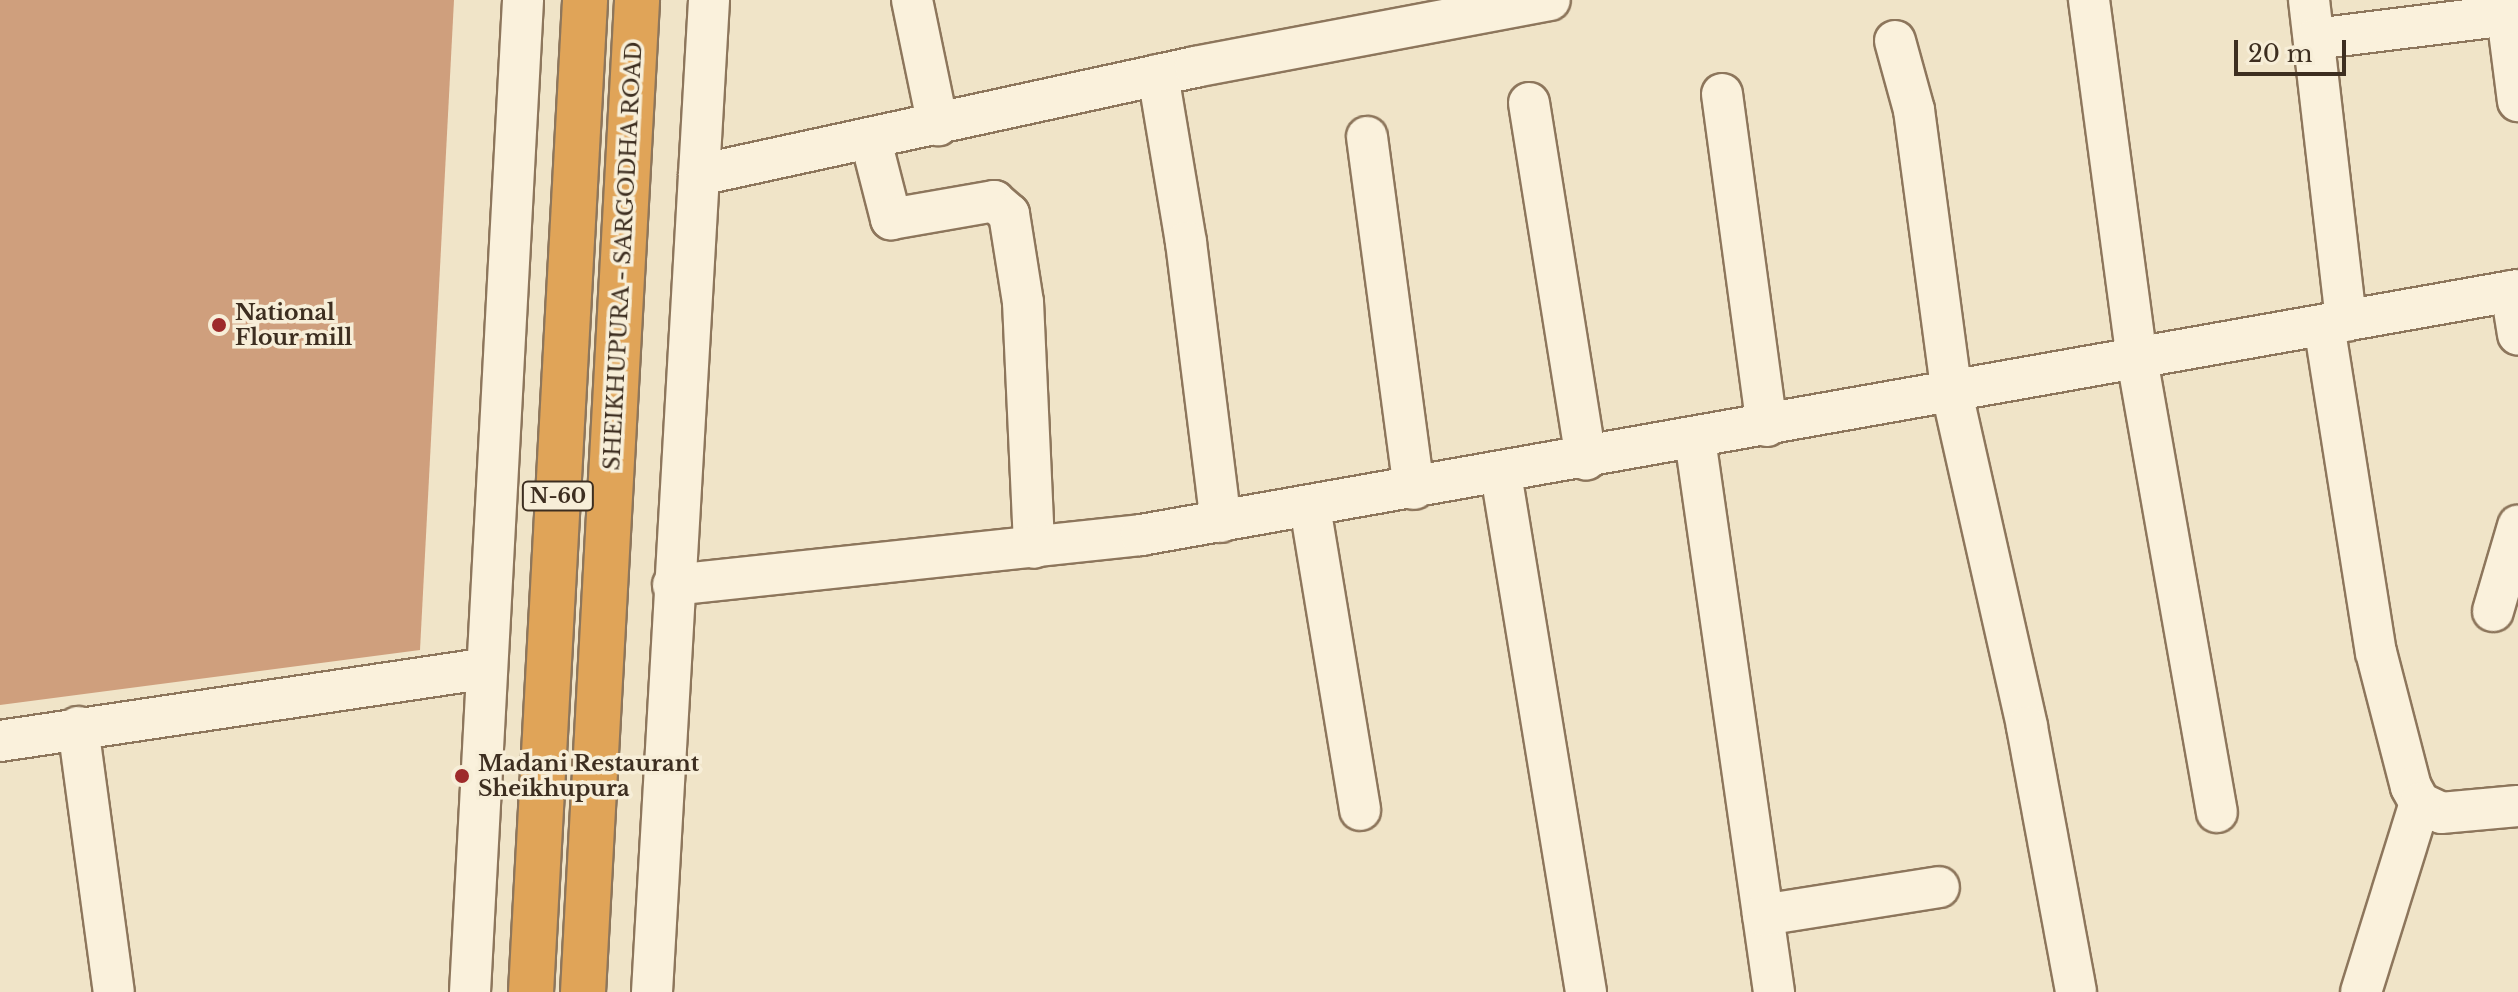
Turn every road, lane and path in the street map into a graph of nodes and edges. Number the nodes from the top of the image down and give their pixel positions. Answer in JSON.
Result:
{"nodes":[{"id":1,"x":523,"y":0,"type":"edge"},
{"id":2,"x":585,"y":0,"type":"edge"},
{"id":3,"x":637,"y":0,"type":"edge"},
{"id":4,"x":709,"y":0,"type":"edge"},
{"id":5,"x":912,"y":0,"type":"edge"},
{"id":6,"x":1550,"y":0,"type":"edge"},
{"id":7,"x":2089,"y":0,"type":"edge"},
{"id":8,"x":2309,"y":0,"type":"edge"},
{"id":9,"x":2506,"y":8,"type":"edge"},
{"id":10,"x":1453,"y":9,"type":"edge"},
{"id":11,"x":2315,"y":39,"type":"junction"},
{"id":12,"x":1895,"y":41,"type":"dead end"},
{"id":13,"x":1158,"y":75,"type":"junction"},
{"id":14,"x":1722,"y":94,"type":"dead end"},
{"id":15,"x":2518,"y":101,"type":"edge"},
{"id":16,"x":1529,"y":103,"type":"dead end"},
{"id":17,"x":938,"y":125,"type":"junction"},
{"id":18,"x":1367,"y":137,"type":"dead end"},
{"id":19,"x":871,"y":141,"type":"junction"},
{"id":20,"x":699,"y":175,"type":"junction"},
{"id":21,"x":2514,"y":290,"type":"edge"},
{"id":22,"x":2335,"y":323,"type":"junction"},
{"id":23,"x":2518,"y":334,"type":"edge"},
{"id":24,"x":2137,"y":359,"type":"junction"},
{"id":25,"x":1952,"y":393,"type":"junction"},
{"id":26,"x":1767,"y":426,"type":"junction"},
{"id":27,"x":1695,"y":439,"type":"junction"},
{"id":28,"x":1586,"y":459,"type":"junction"},
{"id":29,"x":1501,"y":474,"type":"junction"},
{"id":30,"x":1414,"y":489,"type":"junction"},
{"id":31,"x":1310,"y":507,"type":"junction"},
{"id":32,"x":1221,"y":522,"type":"junction"},
{"id":33,"x":2518,"y":526,"type":"edge"},
{"id":34,"x":1034,"y":548,"type":"junction"},
{"id":35,"x":673,"y":585,"type":"junction"},
{"id":36,"x":2504,"y":596,"type":"edge"},
{"id":37,"x":487,"y":668,"type":"junction"},
{"id":38,"x":78,"y":727,"type":"junction"},
{"id":39,"x":0,"y":741,"type":"edge"},
{"id":40,"x":2420,"y":803,"type":"junction"},
{"id":41,"x":2518,"y":806,"type":"edge"},
{"id":42,"x":1360,"y":810,"type":"dead end"},
{"id":43,"x":2217,"y":812,"type":"dead end"},
{"id":44,"x":1939,"y":887,"type":"dead end"},
{"id":45,"x":1763,"y":915,"type":"junction"},
{"id":46,"x":114,"y":992,"type":"edge"},
{"id":47,"x":470,"y":992,"type":"edge"},
{"id":48,"x":531,"y":992,"type":"edge"},
{"id":49,"x":583,"y":992,"type":"edge"},
{"id":50,"x":652,"y":992,"type":"edge"},
{"id":51,"x":1586,"y":992,"type":"edge"},
{"id":52,"x":1774,"y":992,"type":"edge"},
{"id":53,"x":2076,"y":992,"type":"edge"},
{"id":54,"x":2361,"y":992,"type":"edge"}],
"edges":[{"from":1,"to":37,"type":"street"},
{"from":2,"to":48,"type":"highway","number":"N-60"},
{"from":3,"to":49,"type":"highway","name":"SHEIKHUPURA - SARGODHA ROAD","number":"N-60"},
{"from":4,"to":20,"type":"street"},
{"from":5,"to":17,"type":"street"},
{"from":6,"to":10,"type":"street"},
{"from":7,"to":24,"type":"street"},
{"from":8,"to":11,"type":"street"},
{"from":9,"to":11,"type":"street"},
{"from":9,"to":15,"type":"street"},
{"from":10,"to":13,"type":"street"},
{"from":11,"to":22,"type":"street"},
{"from":12,"to":25,"type":"street"},
{"from":13,"to":17,"type":"street"},
{"from":13,"to":32,"type":"street"},
{"from":14,"to":26,"type":"street"},
{"from":16,"to":28,"type":"street"},
{"from":17,"to":19,"type":"street"},
{"from":18,"to":30,"type":"street"},
{"from":19,"to":20,"type":"street"},
{"from":19,"to":34,"type":"street"},
{"from":20,"to":35,"type":"street"},
{"from":21,"to":22,"type":"street"},
{"from":21,"to":23,"type":"street"},
{"from":22,"to":24,"type":"street"},
{"from":22,"to":40,"type":"street"},
{"from":24,"to":25,"type":"street"},
{"from":24,"to":43,"type":"street"},
{"from":25,"to":26,"type":"street"},
{"from":25,"to":53,"type":"street"},
{"from":26,"to":27,"type":"street"},
{"from":27,"to":28,"type":"street"},
{"from":27,"to":45,"type":"street"},
{"from":28,"to":29,"type":"street"},
{"from":29,"to":30,"type":"street"},
{"from":29,"to":51,"type":"street"},
{"from":30,"to":31,"type":"street"},
{"from":31,"to":32,"type":"street"},
{"from":31,"to":42,"type":"street"},
{"from":32,"to":34,"type":"street"},
{"from":33,"to":36,"type":"street"},
{"from":34,"to":35,"type":"street"},
{"from":35,"to":50,"type":"street"},
{"from":37,"to":38,"type":"street"},
{"from":37,"to":47,"type":"street"},
{"from":38,"to":39,"type":"street"},
{"from":38,"to":46,"type":"street"},
{"from":40,"to":41,"type":"street"},
{"from":40,"to":54,"type":"street"},
{"from":44,"to":45,"type":"street"},
{"from":45,"to":52,"type":"street"}]}
